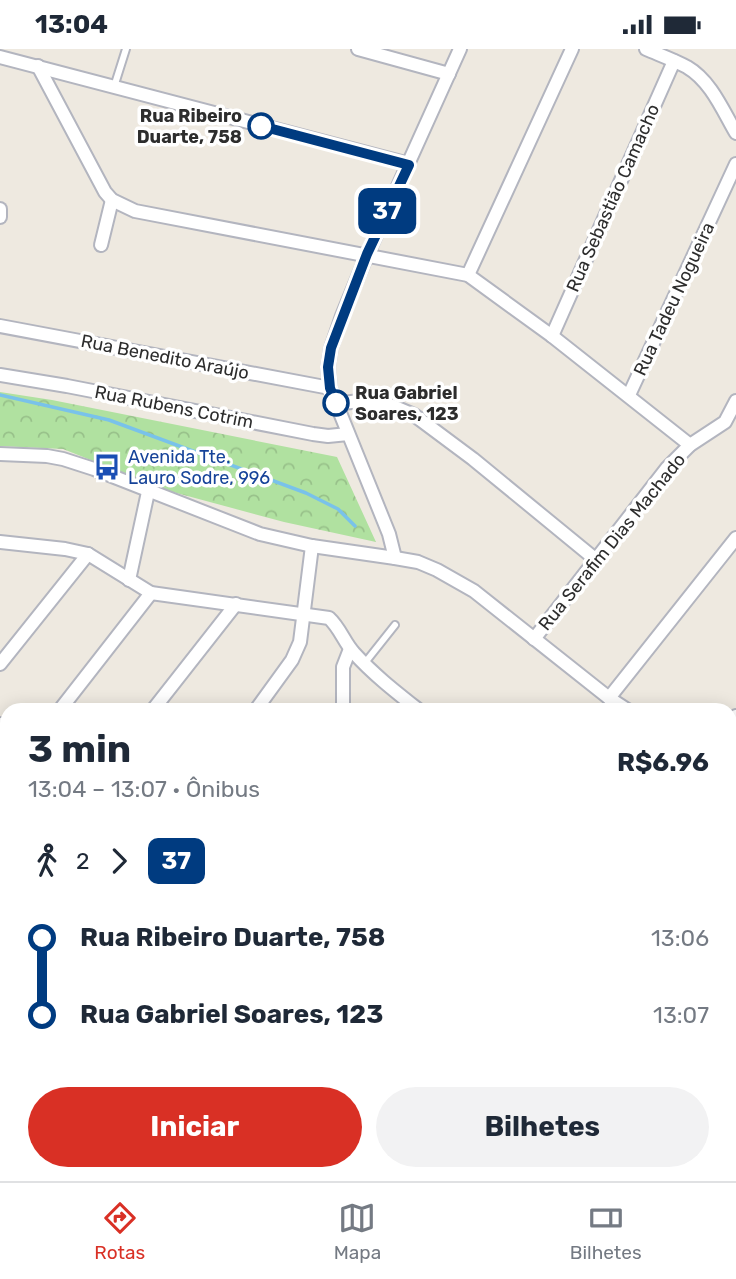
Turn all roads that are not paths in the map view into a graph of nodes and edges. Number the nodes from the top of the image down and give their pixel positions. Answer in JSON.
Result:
{"nodes":[{"id":1,"x":126,"y":49,"type":"edge"},
{"id":2,"x":358,"y":49,"type":"edge"},
{"id":3,"x":460,"y":49,"type":"edge"},
{"id":4,"x":572,"y":49,"type":"edge"},
{"id":5,"x":646,"y":49,"type":"edge"},
{"id":6,"x":0,"y":57,"type":"edge"},
{"id":7,"x":674,"y":61,"type":"junction"},
{"id":8,"x":38,"y":66,"type":"junction"},
{"id":9,"x":449,"y":74,"type":"junction"},
{"id":10,"x":114,"y":88,"type":"junction"},
{"id":11,"x":736,"y":134,"type":"edge"},
{"id":12,"x":736,"y":163,"type":"edge"},
{"id":13,"x":409,"y":165,"type":"junction"},
{"id":14,"x":112,"y":200,"type":"junction"},
{"id":15,"x":0,"y":209,"type":"edge"},
{"id":16,"x":0,"y":217,"type":"edge"},
{"id":17,"x":101,"y":245,"type":"dead end"},
{"id":18,"x":367,"y":254,"type":"junction"},
{"id":19,"x":468,"y":275,"type":"junction"},
{"id":20,"x":0,"y":326,"type":"edge"},
{"id":21,"x":552,"y":336,"type":"junction"},
{"id":22,"x":0,"y":375,"type":"edge"},
{"id":23,"x":330,"y":388,"type":"junction"},
{"id":24,"x":629,"y":395,"type":"junction"},
{"id":25,"x":736,"y":401,"type":"edge"},
{"id":26,"x":336,"y":404,"type":"junction"},
{"id":27,"x":348,"y":434,"type":"junction"},
{"id":28,"x":690,"y":445,"type":"junction"},
{"id":29,"x":0,"y":454,"type":"edge"},
{"id":30,"x":149,"y":492,"type":"junction"},
{"id":31,"x":736,"y":538,"type":"edge"},
{"id":32,"x":1,"y":543,"type":"edge"},
{"id":33,"x":312,"y":546,"type":"junction"},
{"id":34,"x":88,"y":554,"type":"junction"},
{"id":35,"x":395,"y":558,"type":"junction"},
{"id":36,"x":595,"y":559,"type":"junction"},
{"id":37,"x":130,"y":580,"type":"junction"},
{"id":38,"x":151,"y":593,"type":"junction"},
{"id":39,"x":236,"y":604,"type":"junction"},
{"id":40,"x":305,"y":614,"type":"junction"},
{"id":41,"x":395,"y":625,"type":"dead end"},
{"id":42,"x":534,"y":639,"type":"junction"},
{"id":43,"x":351,"y":649,"type":"junction"},
{"id":44,"x":0,"y":664,"type":"edge"},
{"id":45,"x":364,"y":664,"type":"junction"},
{"id":46,"x":609,"y":698,"type":"junction"},
{"id":47,"x":66,"y":703,"type":"edge"},
{"id":48,"x":158,"y":703,"type":"edge"},
{"id":49,"x":261,"y":703,"type":"edge"},
{"id":50,"x":343,"y":703,"type":"edge"},
{"id":51,"x":410,"y":703,"type":"edge"},
{"id":52,"x":617,"y":703,"type":"edge"}],
"edges":[{"from":1,"to":10,"type":"lane"},
{"from":2,"to":9,"type":"street"},
{"from":3,"to":9,"type":"street"},
{"from":4,"to":19,"type":"street"},
{"from":5,"to":7,"type":"street"},
{"from":6,"to":8,"type":"street"},
{"from":7,"to":11,"type":"street"},
{"from":7,"to":21,"type":"street","name":"Rua Sebastião Camacho"},
{"from":8,"to":10,"type":"street"},
{"from":8,"to":14,"type":"street"},
{"from":9,"to":13,"type":"street"},
{"from":10,"to":13,"type":"street"},
{"from":12,"to":24,"type":"street","name":"Rua Tadeu Nogueira"},
{"from":13,"to":18,"type":"street"},
{"from":14,"to":17,"type":"street"},
{"from":14,"to":18,"type":"street"},
{"from":15,"to":16,"type":"street"},
{"from":18,"to":19,"type":"street"},
{"from":18,"to":23,"type":"street"},
{"from":19,"to":21,"type":"street"},
{"from":20,"to":23,"type":"street","name":"Rua Benedito Araújo"},
{"from":21,"to":24,"type":"street"},
{"from":22,"to":27,"type":"street","name":"Rua Rubens Cotrim"},
{"from":23,"to":26,"type":"street"},
{"from":24,"to":28,"type":"street"},
{"from":25,"to":28,"type":"street","name":"Rua Serafim Dias Machado"},
{"from":26,"to":27,"type":"street"},
{"from":26,"to":36,"type":"street"},
{"from":27,"to":35,"type":"street"},
{"from":28,"to":36,"type":"street","name":"Rua Serafim Dias Machado"},
{"from":29,"to":30,"type":"street"},
{"from":30,"to":33,"type":"street"},
{"from":30,"to":37,"type":"street"},
{"from":31,"to":46,"type":"street"},
{"from":32,"to":34,"type":"street"},
{"from":33,"to":35,"type":"street"},
{"from":33,"to":40,"type":"street"},
{"from":34,"to":37,"type":"street"},
{"from":34,"to":44,"type":"street"},
{"from":35,"to":42,"type":"street"},
{"from":36,"to":42,"type":"street","name":"Rua Serafim Dias Machado"},
{"from":37,"to":38,"type":"street"},
{"from":38,"to":39,"type":"street"},
{"from":38,"to":47,"type":"street"},
{"from":39,"to":40,"type":"street"},
{"from":39,"to":48,"type":"street"},
{"from":40,"to":43,"type":"street"},
{"from":40,"to":49,"type":"street"},
{"from":41,"to":45,"type":"lane"},
{"from":42,"to":46,"type":"street"},
{"from":43,"to":45,"type":"street"},
{"from":43,"to":50,"type":"street"},
{"from":45,"to":51,"type":"street"},
{"from":46,"to":52,"type":"street"}]}
